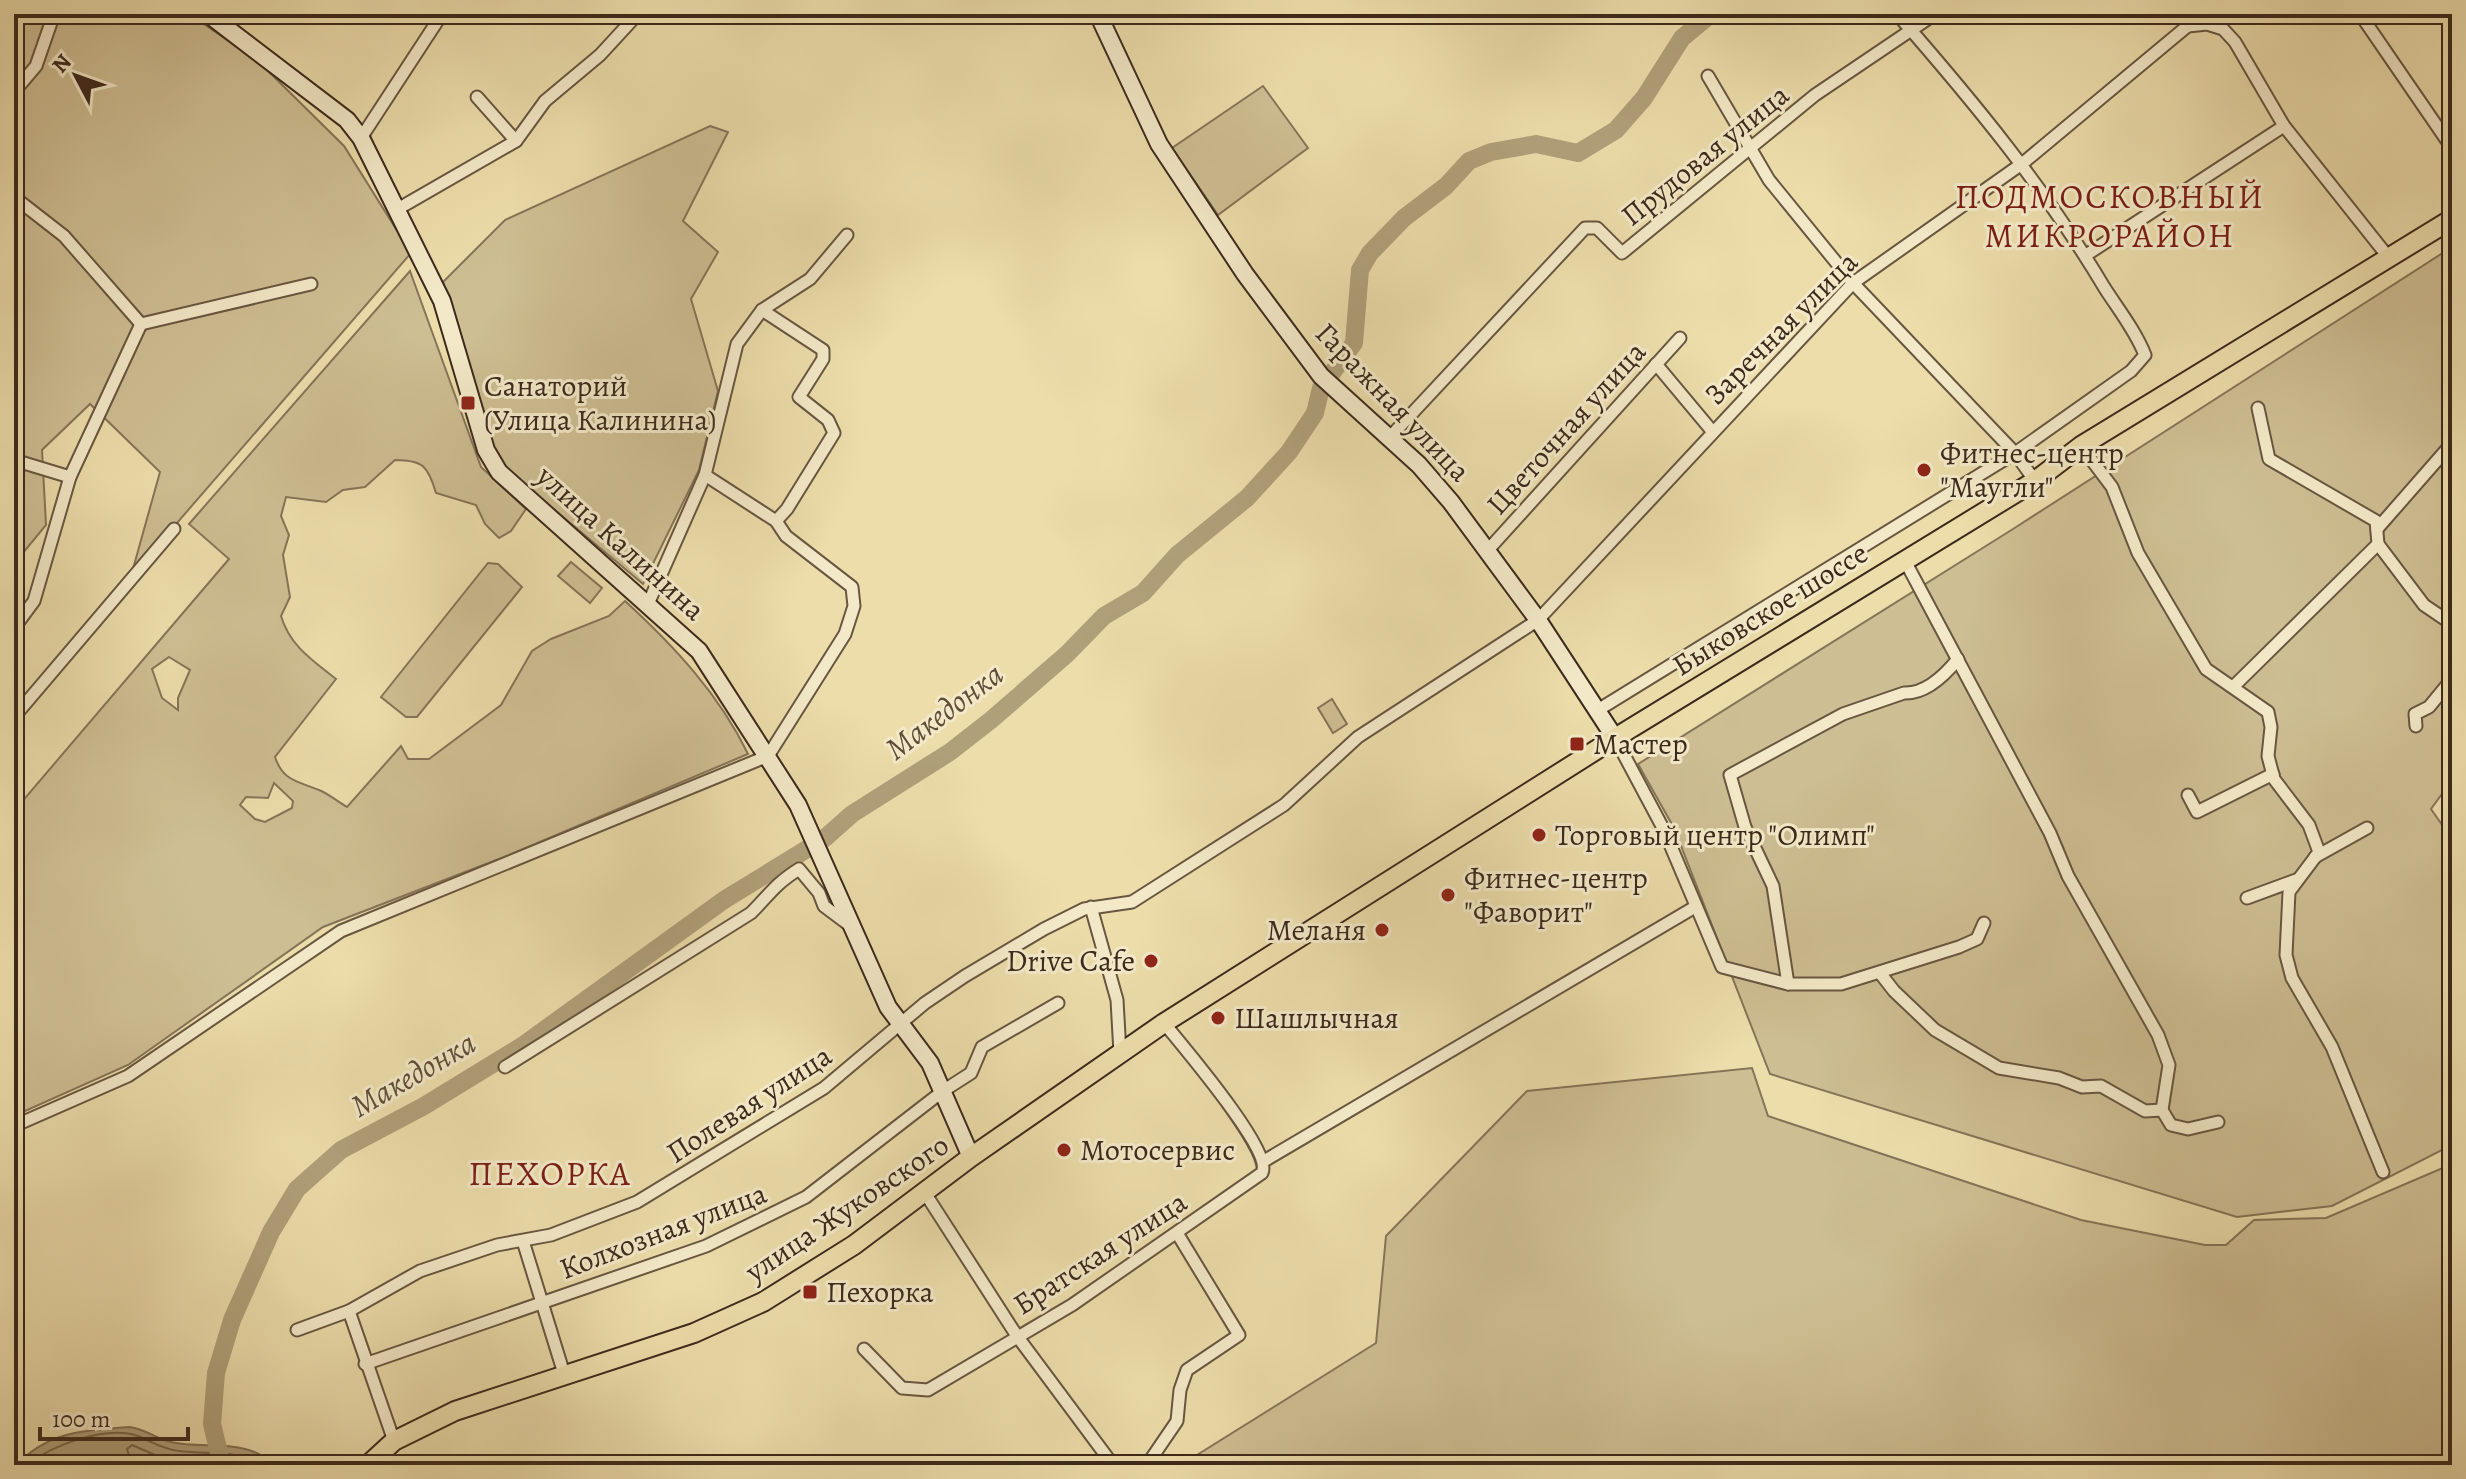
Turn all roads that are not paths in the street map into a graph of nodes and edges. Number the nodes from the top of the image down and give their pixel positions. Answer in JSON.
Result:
{"nodes":[{"id":1,"x":54,"y":14,"type":"edge"},
{"id":2,"x":208,"y":14,"type":"edge"},
{"id":3,"x":442,"y":14,"type":"edge"},
{"id":4,"x":1098,"y":14,"type":"edge"},
{"id":5,"x":1897,"y":14,"type":"edge"},
{"id":6,"x":1935,"y":14,"type":"edge"},
{"id":7,"x":2202,"y":14,"type":"edge"},
{"id":8,"x":2360,"y":14,"type":"edge"},
{"id":9,"x":635,"y":17,"type":"dead end"},
{"id":10,"x":2187,"y":26,"type":"junction"},
{"id":11,"x":1912,"y":31,"type":"junction"},
{"id":12,"x":1708,"y":76,"type":"dead end"},
{"id":13,"x":14,"y":92,"type":"edge"},
{"id":14,"x":477,"y":97,"type":"dead end"},
{"id":15,"x":2284,"y":126,"type":"junction"},
{"id":16,"x":361,"y":138,"type":"junction"},
{"id":17,"x":516,"y":141,"type":"junction"},
{"id":18,"x":1749,"y":147,"type":"junction"},
{"id":19,"x":2452,"y":148,"type":"edge"},
{"id":20,"x":2023,"y":163,"type":"junction"},
{"id":21,"x":14,"y":197,"type":"edge"},
{"id":22,"x":396,"y":210,"type":"junction"},
{"id":23,"x":2452,"y":219,"type":"edge"},
{"id":24,"x":847,"y":235,"type":"dead end"},
{"id":25,"x":2086,"y":255,"type":"junction"},
{"id":26,"x":2389,"y":258,"type":"junction"},
{"id":27,"x":1853,"y":283,"type":"junction"},
{"id":28,"x":311,"y":284,"type":"dead end"},
{"id":29,"x":762,"y":310,"type":"junction"},
{"id":30,"x":141,"y":324,"type":"junction"},
{"id":31,"x":1680,"y":338,"type":"dead end"},
{"id":32,"x":1656,"y":364,"type":"junction"},
{"id":33,"x":2258,"y":408,"type":"dead end"},
{"id":34,"x":1712,"y":431,"type":"junction"},
{"id":35,"x":1390,"y":437,"type":"junction"},
{"id":36,"x":2081,"y":446,"type":"junction"},
{"id":37,"x":2447,"y":449,"type":"dead end"},
{"id":38,"x":2015,"y":453,"type":"junction"},
{"id":39,"x":14,"y":460,"type":"edge"},
{"id":40,"x":705,"y":475,"type":"junction"},
{"id":41,"x":70,"y":477,"type":"junction"},
{"id":42,"x":2035,"y":481,"type":"junction"},
{"id":43,"x":776,"y":521,"type":"junction"},
{"id":44,"x":174,"y":529,"type":"dead end"},
{"id":45,"x":2377,"y":529,"type":"junction"},
{"id":46,"x":2378,"y":544,"type":"junction"},
{"id":47,"x":1488,"y":550,"type":"junction"},
{"id":48,"x":1904,"y":559,"type":"junction"},
{"id":49,"x":648,"y":604,"type":"junction"},
{"id":50,"x":1538,"y":620,"type":"junction"},
{"id":51,"x":2452,"y":624,"type":"edge"},
{"id":52,"x":14,"y":628,"type":"edge"},
{"id":53,"x":1958,"y":659,"type":"junction"},
{"id":54,"x":2452,"y":679,"type":"edge"},
{"id":55,"x":2233,"y":687,"type":"junction"},
{"id":56,"x":1598,"y":710,"type":"junction"},
{"id":57,"x":14,"y":717,"type":"edge"},
{"id":58,"x":2416,"y":726,"type":"dead end"},
{"id":59,"x":1615,"y":738,"type":"junction"},
{"id":60,"x":768,"y":756,"type":"junction"},
{"id":61,"x":2273,"y":774,"type":"junction"},
{"id":62,"x":2188,"y":795,"type":"dead end"},
{"id":63,"x":2367,"y":828,"type":"dead end"},
{"id":64,"x":2314,"y":858,"type":"junction"},
{"id":65,"x":2297,"y":880,"type":"junction"},
{"id":66,"x":2247,"y":898,"type":"dead end"},
{"id":67,"x":1091,"y":907,"type":"junction"},
{"id":68,"x":1695,"y":907,"type":"junction"},
{"id":69,"x":1984,"y":923,"type":"dead end"},
{"id":70,"x":853,"y":927,"type":"junction"},
{"id":71,"x":1880,"y":973,"type":"junction"},
{"id":72,"x":1788,"y":984,"type":"junction"},
{"id":73,"x":1058,"y":1003,"type":"dead end"},
{"id":74,"x":1164,"y":1023,"type":"junction"},
{"id":75,"x":898,"y":1025,"type":"junction"},
{"id":76,"x":1120,"y":1053,"type":"junction"},
{"id":77,"x":505,"y":1067,"type":"dead end"},
{"id":78,"x":943,"y":1091,"type":"junction"},
{"id":79,"x":2162,"y":1110,"type":"junction"},
{"id":80,"x":2218,"y":1122,"type":"dead end"},
{"id":81,"x":14,"y":1126,"type":"edge"},
{"id":82,"x":971,"y":1157,"type":"junction"},
{"id":83,"x":1263,"y":1167,"type":"junction"},
{"id":84,"x":2383,"y":1172,"type":"dead end"},
{"id":85,"x":925,"y":1193,"type":"junction"},
{"id":86,"x":1177,"y":1233,"type":"junction"},
{"id":87,"x":523,"y":1241,"type":"junction"},
{"id":88,"x":540,"y":1303,"type":"junction"},
{"id":89,"x":349,"y":1311,"type":"junction"},
{"id":90,"x":297,"y":1330,"type":"dead end"},
{"id":91,"x":1017,"y":1336,"type":"junction"},
{"id":92,"x":864,"y":1349,"type":"dead end"},
{"id":93,"x":365,"y":1364,"type":"junction"},
{"id":94,"x":565,"y":1377,"type":"junction"},
{"id":95,"x":394,"y":1441,"type":"junction"},
{"id":96,"x":368,"y":1465,"type":"edge"},
{"id":97,"x":1113,"y":1465,"type":"edge"},
{"id":98,"x":1147,"y":1465,"type":"edge"}],
"edges":[{"from":1,"to":13,"type":"street"},
{"from":2,"to":16,"type":"main road","name":"улица Калинина"},
{"from":3,"to":16,"type":"street"},
{"from":4,"to":35,"type":"main road","name":"Гаражная улица"},
{"from":5,"to":11,"type":"street"},
{"from":6,"to":11,"type":"street","name":"Прудовая улица"},
{"from":7,"to":10,"type":"street","name":"Заречная улица"},
{"from":8,"to":19,"type":"street"},
{"from":9,"to":17,"type":"street"},
{"from":10,"to":15,"type":"street"},
{"from":10,"to":20,"type":"street","name":"Заречная улица"},
{"from":11,"to":18,"type":"street","name":"Прудовая улица"},
{"from":11,"to":20,"type":"street"},
{"from":12,"to":18,"type":"street"},
{"from":14,"to":17,"type":"street"},
{"from":15,"to":25,"type":"street"},
{"from":15,"to":26,"type":"street"},
{"from":16,"to":22,"type":"main road","name":"улица Калинина"},
{"from":17,"to":22,"type":"street"},
{"from":18,"to":27,"type":"street"},
{"from":18,"to":35,"type":"street","name":"Прудовая улица"},
{"from":20,"to":25,"type":"street"},
{"from":20,"to":27,"type":"street","name":"Заречная улица"},
{"from":21,"to":30,"type":"street"},
{"from":22,"to":49,"type":"main road","name":"улица Калинина"},
{"from":23,"to":26,"type":"main road","name":"Быковское шоссе"},
{"from":24,"to":29,"type":"street"},
{"from":25,"to":38,"type":"street"},
{"from":26,"to":36,"type":"main road","name":"Быковское шоссе"},
{"from":27,"to":34,"type":"street","name":"Заречная улица"},
{"from":27,"to":38,"type":"street"},
{"from":28,"to":30,"type":"street"},
{"from":29,"to":40,"type":"street"},
{"from":29,"to":43,"type":"street"},
{"from":30,"to":41,"type":"street"},
{"from":31,"to":32,"type":"street","name":"Цветочная улица"},
{"from":32,"to":34,"type":"street"},
{"from":32,"to":47,"type":"street","name":"Цветочная улица"},
{"from":33,"to":45,"type":"street"},
{"from":34,"to":50,"type":"street","name":"Заречная улица"},
{"from":35,"to":47,"type":"main road","name":"Гаражная улица"},
{"from":36,"to":42,"type":"main road","name":"Быковское шоссе"},
{"from":36,"to":55,"type":"street"},
{"from":37,"to":45,"type":"street"},
{"from":38,"to":42,"type":"street"},
{"from":38,"to":56,"type":"street"},
{"from":39,"to":41,"type":"street"},
{"from":40,"to":43,"type":"street"},
{"from":40,"to":49,"type":"street"},
{"from":41,"to":52,"type":"street"},
{"from":42,"to":48,"type":"main road","name":"Быковское шоссе"},
{"from":43,"to":60,"type":"street"},
{"from":44,"to":57,"type":"street"},
{"from":45,"to":46,"type":"street"},
{"from":46,"to":51,"type":"street"},
{"from":46,"to":55,"type":"street"},
{"from":47,"to":50,"type":"main road","name":"Гаражная улица"},
{"from":48,"to":53,"type":"street"},
{"from":48,"to":59,"type":"main road","name":"Быковское шоссе"},
{"from":49,"to":60,"type":"main road","name":"улица Калинина"},
{"from":50,"to":56,"type":"main road","name":"Гаражная улица"},
{"from":50,"to":67,"type":"street","name":"Заречная улица"},
{"from":53,"to":72,"type":"street"},
{"from":53,"to":79,"type":"street"},
{"from":54,"to":58,"type":"street"},
{"from":55,"to":61,"type":"street"},
{"from":56,"to":59,"type":"main road","name":"Гаражная улица"},
{"from":59,"to":68,"type":"street"},
{"from":59,"to":74,"type":"main road","name":"Быковское шоссе"},
{"from":60,"to":70,"type":"main road","name":"улица Калинина"},
{"from":60,"to":81,"type":"street"},
{"from":61,"to":62,"type":"street"},
{"from":61,"to":64,"type":"street"},
{"from":63,"to":64,"type":"street"},
{"from":64,"to":65,"type":"street"},
{"from":65,"to":66,"type":"street"},
{"from":65,"to":84,"type":"street"},
{"from":67,"to":75,"type":"street","name":"Полевая улица"},
{"from":67,"to":76,"type":"street"},
{"from":68,"to":72,"type":"street"},
{"from":68,"to":83,"type":"street","name":"Братская улица"},
{"from":69,"to":71,"type":"street"},
{"from":70,"to":75,"type":"main road","name":"улица Калинина"},
{"from":70,"to":77,"type":"street"},
{"from":71,"to":72,"type":"street"},
{"from":71,"to":79,"type":"street"},
{"from":73,"to":78,"type":"street","name":"Колхозная улица"},
{"from":74,"to":76,"type":"main road","name":"Быковское шоссе"},
{"from":74,"to":83,"type":"street"},
{"from":75,"to":78,"type":"main road","name":"улица Калинина"},
{"from":75,"to":87,"type":"street","name":"Полевая улица"},
{"from":76,"to":82,"type":"main road","name":"улица Жуковского"},
{"from":78,"to":82,"type":"main road","name":"улица Калинина"},
{"from":78,"to":88,"type":"street","name":"Колхозная улица"},
{"from":79,"to":80,"type":"street"},
{"from":82,"to":85,"type":"main road","name":"улица Жуковского"},
{"from":83,"to":86,"type":"street","name":"Братская улица"},
{"from":85,"to":91,"type":"street"},
{"from":85,"to":94,"type":"main road","name":"улица Жуковского"},
{"from":86,"to":91,"type":"street","name":"Братская улица"},
{"from":86,"to":98,"type":"street"},
{"from":87,"to":88,"type":"street"},
{"from":87,"to":89,"type":"street","name":"Полевая улица"},
{"from":88,"to":93,"type":"street","name":"Колхозная улица"},
{"from":88,"to":94,"type":"street"},
{"from":89,"to":90,"type":"street","name":"Полевая улица"},
{"from":89,"to":93,"type":"street"},
{"from":91,"to":92,"type":"street"},
{"from":91,"to":97,"type":"street","name":"Братская улица"},
{"from":93,"to":95,"type":"street"},
{"from":94,"to":95,"type":"main road","name":"улица Жуковского"},
{"from":95,"to":96,"type":"main road","name":"улица Жуковского"}]}
